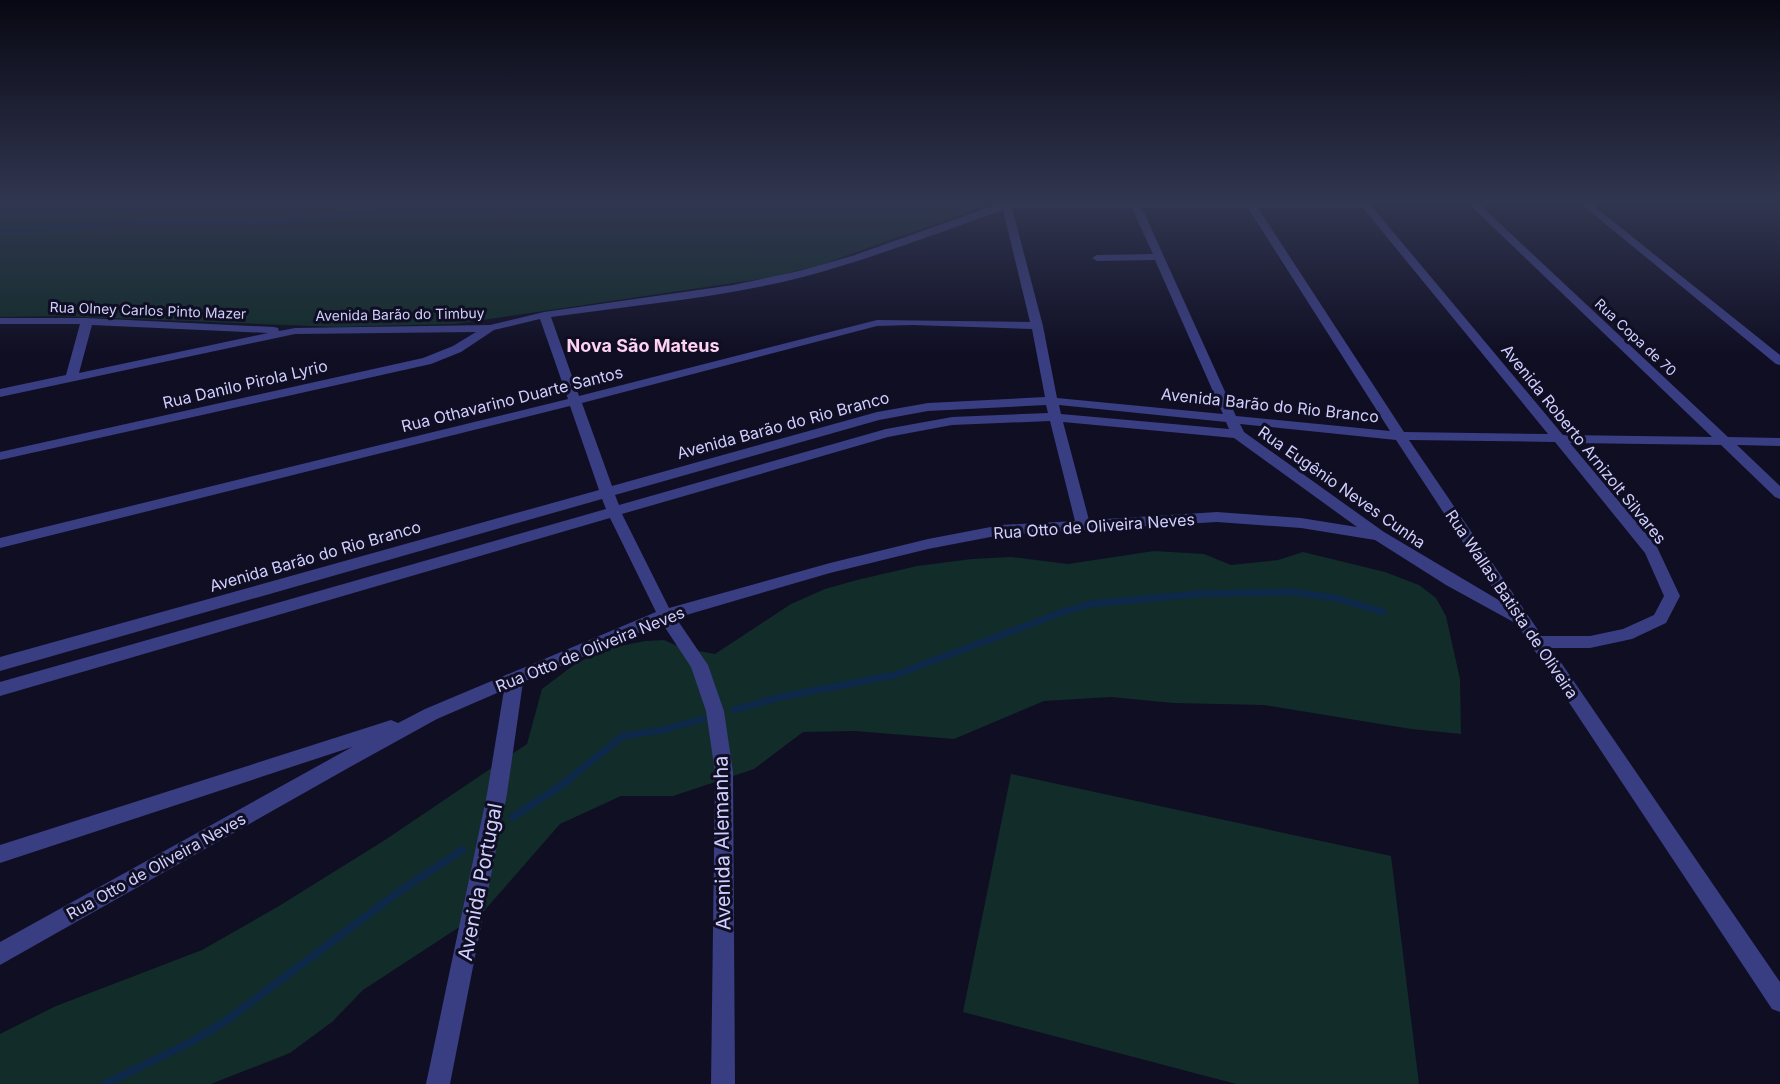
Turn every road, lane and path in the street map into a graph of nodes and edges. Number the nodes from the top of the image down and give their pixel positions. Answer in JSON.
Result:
{"nodes":[{"id":1,"x":861,"y":254,"type":"edge"},
{"id":2,"x":1019,"y":254,"type":"edge"},
{"id":3,"x":1157,"y":254,"type":"edge"},
{"id":4,"x":1283,"y":254,"type":"edge"},
{"id":5,"x":1406,"y":254,"type":"edge"},
{"id":6,"x":1527,"y":254,"type":"edge"},
{"id":7,"x":1647,"y":254,"type":"edge"},
{"id":8,"x":1159,"y":257,"type":"junction"},
{"id":9,"x":1097,"y":258,"type":"dead end"},
{"id":10,"x":544,"y":315,"type":"junction"},
{"id":11,"x":0,"y":321,"type":"edge"},
{"id":12,"x":87,"y":321,"type":"junction"},
{"id":13,"x":1037,"y":326,"type":"junction"},
{"id":14,"x":490,"y":328,"type":"junction"},
{"id":15,"x":295,"y":331,"type":"junction"},
{"id":16,"x":1780,"y":361,"type":"edge"},
{"id":17,"x":72,"y":377,"type":"junction"},
{"id":18,"x":0,"y":393,"type":"edge"},
{"id":19,"x":575,"y":401,"type":"junction"},
{"id":20,"x":1053,"y":401,"type":"junction"},
{"id":21,"x":876,"y":416,"type":"junction"},
{"id":22,"x":1055,"y":417,"type":"junction"},
{"id":23,"x":1230,"y":419,"type":"junction"},
{"id":24,"x":886,"y":433,"type":"junction"},
{"id":25,"x":1238,"y":434,"type":"junction"},
{"id":26,"x":1400,"y":436,"type":"junction"},
{"id":27,"x":1562,"y":440,"type":"junction"},
{"id":28,"x":1780,"y":442,"type":"edge"},
{"id":29,"x":1727,"y":443,"type":"junction"},
{"id":30,"x":0,"y":456,"type":"edge"},
{"id":31,"x":607,"y":491,"type":"junction"},
{"id":32,"x":1780,"y":494,"type":"edge"},
{"id":33,"x":614,"y":512,"type":"junction"},
{"id":34,"x":1083,"y":524,"type":"junction"},
{"id":35,"x":1379,"y":536,"type":"junction"},
{"id":36,"x":0,"y":543,"type":"edge"},
{"id":37,"x":665,"y":615,"type":"junction"},
{"id":38,"x":1523,"y":621,"type":"junction"},
{"id":39,"x":1538,"y":642,"type":"junction"},
{"id":40,"x":0,"y":664,"type":"edge"},
{"id":41,"x":515,"y":679,"type":"junction"},
{"id":42,"x":0,"y":690,"type":"edge"},
{"id":43,"x":431,"y":714,"type":"junction"},
{"id":44,"x":0,"y":854,"type":"edge"},
{"id":45,"x":0,"y":954,"type":"edge"},
{"id":46,"x":1780,"y":1001,"type":"edge"},
{"id":47,"x":438,"y":1084,"type":"edge"},
{"id":48,"x":723,"y":1084,"type":"edge"}],
"edges":[{"from":1,"to":10,"type":"street","name":"Avenida Barão do Timbuy"},
{"from":2,"to":13,"type":"street"},
{"from":3,"to":8,"type":"street","name":"Rua Eugênio Neves Cunha"},
{"from":4,"to":26,"type":"street","name":"Rua Wallas Batista de Oliveira"},
{"from":5,"to":27,"type":"street","name":"Avenida Roberto Arnizolt Silvares"},
{"from":6,"to":29,"type":"street","name":"Rua Copa de 70"},
{"from":7,"to":16,"type":"street"},
{"from":8,"to":9,"type":"street"},
{"from":8,"to":23,"type":"street","name":"Rua Eugênio Neves Cunha"},
{"from":10,"to":14,"type":"street","name":"Avenida Barão do Timbuy"},
{"from":10,"to":19,"type":"street","name":"Avenida Alemanha"},
{"from":11,"to":12,"type":"street","name":"Rua Olney Carlos Pinto Mazer"},
{"from":12,"to":15,"type":"street","name":"Rua Olney Carlos Pinto Mazer"},
{"from":12,"to":17,"type":"street"},
{"from":13,"to":19,"type":"street","name":"Rua Othavarino Duarte Santos"},
{"from":13,"to":20,"type":"street"},
{"from":14,"to":15,"type":"street","name":"Avenida Barão do Timbuy"},
{"from":14,"to":30,"type":"street","name":"Rua Danilo Pirola Lyrio"},
{"from":15,"to":17,"type":"street","name":"Avenida Barão do Timbuy"},
{"from":17,"to":18,"type":"street","name":"Avenida Barão do Timbuy"},
{"from":19,"to":31,"type":"street","name":"Avenida Alemanha"},
{"from":19,"to":36,"type":"street","name":"Rua Othavarino Duarte Santos"},
{"from":20,"to":21,"type":"street","name":"Avenida Barão do Rio Branco"},
{"from":20,"to":22,"type":"street"},
{"from":20,"to":23,"type":"street","name":"Avenida Barão do Rio Branco"},
{"from":21,"to":24,"type":"street"},
{"from":21,"to":31,"type":"street","name":"Avenida Barão do Rio Branco"},
{"from":22,"to":24,"type":"street","name":"Avenida Barão do Rio Branco"},
{"from":22,"to":25,"type":"street","name":"Avenida Barão do Rio Branco"},
{"from":22,"to":34,"type":"street"},
{"from":23,"to":25,"type":"street","name":"Rua Eugênio Neves Cunha"},
{"from":23,"to":26,"type":"street","name":"Avenida Barão do Rio Branco"},
{"from":24,"to":33,"type":"street","name":"Avenida Barão do Rio Branco"},
{"from":25,"to":35,"type":"street","name":"Rua Eugênio Neves Cunha"},
{"from":26,"to":27,"type":"street","name":"Avenida Barão do Rio Branco"},
{"from":26,"to":38,"type":"street","name":"Rua Wallas Batista de Oliveira"},
{"from":27,"to":29,"type":"street","name":"Avenida Barão do Rio Branco"},
{"from":27,"to":39,"type":"street","name":"Avenida Roberto Arnizolt Silvares"},
{"from":28,"to":29,"type":"street","name":"Avenida Barão do Rio Branco"},
{"from":29,"to":32,"type":"street","name":"Rua Copa de 70"},
{"from":31,"to":33,"type":"street","name":"Avenida Alemanha"},
{"from":31,"to":40,"type":"street","name":"Avenida Barão do Rio Branco"},
{"from":33,"to":37,"type":"street","name":"Avenida Alemanha"},
{"from":33,"to":42,"type":"street","name":"Avenida Barão do Rio Branco"},
{"from":34,"to":35,"type":"street","name":"Rua Otto de Oliveira Neves"},
{"from":34,"to":37,"type":"street","name":"Rua Otto de Oliveira Neves"},
{"from":35,"to":38,"type":"street","name":"Rua Eugênio Neves Cunha"},
{"from":37,"to":41,"type":"street","name":"Rua Otto de Oliveira Neves"},
{"from":37,"to":48,"type":"street","name":"Avenida Alemanha"},
{"from":38,"to":39,"type":"street","name":"Rua Wallas Batista de Oliveira"},
{"from":39,"to":46,"type":"street","name":"Rua Wallas Batista de Oliveira"},
{"from":41,"to":43,"type":"street","name":"Rua Otto de Oliveira Neves"},
{"from":41,"to":47,"type":"street","name":"Avenida Portugal"},
{"from":43,"to":44,"type":"street"},
{"from":43,"to":45,"type":"street","name":"Rua Otto de Oliveira Neves"}]}
